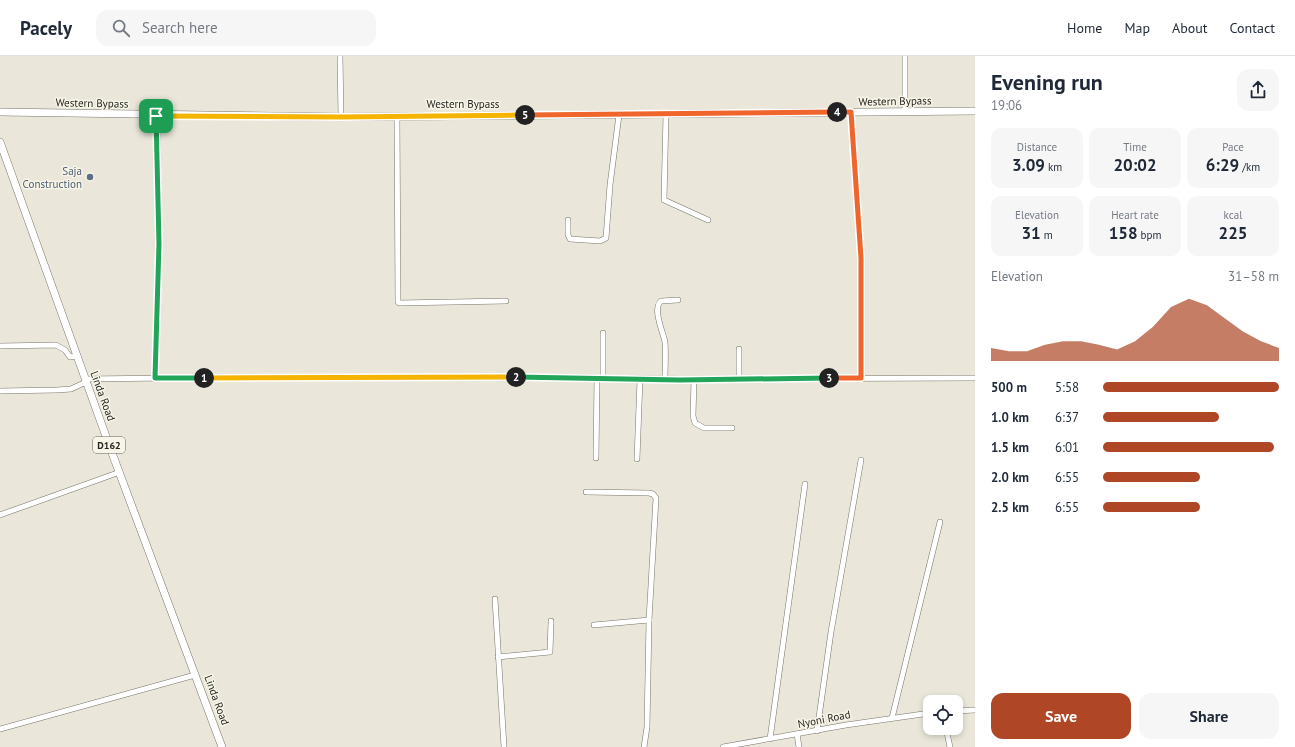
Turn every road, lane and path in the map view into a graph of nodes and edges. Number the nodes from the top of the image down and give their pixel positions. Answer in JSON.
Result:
{"nodes":[{"id":1,"x":340,"y":56,"type":"edge"},
{"id":2,"x":905,"y":56,"type":"edge"},
{"id":3,"x":905,"y":111,"type":"junction"},
{"id":4,"x":975,"y":111,"type":"edge"},
{"id":5,"x":0,"y":112,"type":"edge"},
{"id":6,"x":851,"y":112,"type":"junction"},
{"id":7,"x":619,"y":114,"type":"junction"},
{"id":8,"x":666,"y":114,"type":"junction"},
{"id":9,"x":156,"y":116,"type":"junction"},
{"id":10,"x":397,"y":116,"type":"junction"},
{"id":11,"x":341,"y":117,"type":"junction"},
{"id":12,"x":0,"y":142,"type":"edge"},
{"id":13,"x":568,"y":220,"type":"dead end"},
{"id":14,"x":708,"y":220,"type":"dead end"},
{"id":15,"x":678,"y":300,"type":"dead end"},
{"id":16,"x":506,"y":301,"type":"dead end"},
{"id":17,"x":603,"y":333,"type":"dead end"},
{"id":18,"x":0,"y":346,"type":"edge"},
{"id":19,"x":739,"y":349,"type":"dead end"},
{"id":20,"x":78,"y":356,"type":"junction"},
{"id":21,"x":155,"y":378,"type":"junction"},
{"id":22,"x":597,"y":378,"type":"junction"},
{"id":23,"x":603,"y":378,"type":"junction"},
{"id":24,"x":861,"y":378,"type":"junction"},
{"id":25,"x":975,"y":378,"type":"edge"},
{"id":26,"x":640,"y":379,"type":"junction"},
{"id":27,"x":665,"y":379,"type":"junction"},
{"id":28,"x":739,"y":379,"type":"junction"},
{"id":29,"x":86,"y":380,"type":"junction"},
{"id":30,"x":694,"y":380,"type":"junction"},
{"id":31,"x":0,"y":391,"type":"edge"},
{"id":32,"x":732,"y":428,"type":"dead end"},
{"id":33,"x":596,"y":458,"type":"dead end"},
{"id":34,"x":637,"y":459,"type":"dead end"},
{"id":35,"x":861,"y":460,"type":"dead end"},
{"id":36,"x":120,"y":472,"type":"junction"},
{"id":37,"x":805,"y":484,"type":"dead end"},
{"id":38,"x":586,"y":492,"type":"dead end"},
{"id":39,"x":0,"y":516,"type":"edge"},
{"id":40,"x":940,"y":522,"type":"dead end"},
{"id":41,"x":495,"y":599,"type":"dead end"},
{"id":42,"x":649,"y":620,"type":"junction"},
{"id":43,"x":551,"y":621,"type":"dead end"},
{"id":44,"x":594,"y":625,"type":"dead end"},
{"id":45,"x":498,"y":657,"type":"junction"},
{"id":46,"x":196,"y":675,"type":"junction"},
{"id":47,"x":975,"y":710,"type":"edge"},
{"id":48,"x":963,"y":711,"type":"edge"},
{"id":49,"x":923,"y":714,"type":"edge"},
{"id":50,"x":892,"y":718,"type":"junction"},
{"id":51,"x":0,"y":729,"type":"edge"},
{"id":52,"x":817,"y":731,"type":"junction"},
{"id":53,"x":797,"y":734,"type":"junction"},
{"id":54,"x":947,"y":735,"type":"edge"},
{"id":55,"x":770,"y":739,"type":"junction"},
{"id":56,"x":222,"y":747,"type":"edge"},
{"id":57,"x":504,"y":747,"type":"edge"},
{"id":58,"x":644,"y":747,"type":"edge"},
{"id":59,"x":723,"y":747,"type":"edge"},
{"id":60,"x":799,"y":747,"type":"edge"},
{"id":61,"x":950,"y":747,"type":"edge"}],
"edges":[{"from":1,"to":11,"type":"street"},
{"from":2,"to":3,"type":"street"},
{"from":3,"to":4,"type":"main road","name":"Western Bypass"},
{"from":3,"to":6,"type":"main road","name":"Western Bypass"},
{"from":5,"to":9,"type":"main road","name":"Western Bypass"},
{"from":6,"to":8,"type":"main road","name":"Western Bypass"},
{"from":6,"to":24,"type":"street"},
{"from":7,"to":8,"type":"main road","name":"Western Bypass"},
{"from":7,"to":10,"type":"main road","name":"Western Bypass"},
{"from":7,"to":13,"type":"street"},
{"from":8,"to":14,"type":"street"},
{"from":9,"to":11,"type":"main road","name":"Western Bypass"},
{"from":9,"to":21,"type":"street"},
{"from":10,"to":11,"type":"main road","name":"Western Bypass"},
{"from":10,"to":16,"type":"street"},
{"from":12,"to":20,"type":"main road","name":"Linda Road","number":"D162"},
{"from":15,"to":27,"type":"street"},
{"from":17,"to":23,"type":"street"},
{"from":18,"to":20,"type":"street"},
{"from":19,"to":28,"type":"street"},
{"from":20,"to":29,"type":"main road","name":"Linda Road","number":"D162"},
{"from":21,"to":22,"type":"street"},
{"from":21,"to":29,"type":"street"},
{"from":22,"to":23,"type":"street"},
{"from":22,"to":33,"type":"street"},
{"from":23,"to":26,"type":"street"},
{"from":24,"to":25,"type":"street"},
{"from":24,"to":28,"type":"street"},
{"from":26,"to":27,"type":"street"},
{"from":26,"to":34,"type":"street"},
{"from":27,"to":30,"type":"street"},
{"from":28,"to":30,"type":"street"},
{"from":29,"to":31,"type":"street"},
{"from":29,"to":36,"type":"main road","name":"Linda Road","number":"D162"},
{"from":30,"to":32,"type":"street"},
{"from":35,"to":52,"type":"street"},
{"from":36,"to":39,"type":"street"},
{"from":36,"to":46,"type":"main road","name":"Linda Road","number":"D162"},
{"from":37,"to":55,"type":"street"},
{"from":38,"to":42,"type":"street"},
{"from":40,"to":50,"type":"street"},
{"from":41,"to":45,"type":"street"},
{"from":42,"to":44,"type":"street"},
{"from":42,"to":58,"type":"street"},
{"from":43,"to":45,"type":"street"},
{"from":45,"to":57,"type":"street"},
{"from":46,"to":51,"type":"street"},
{"from":46,"to":56,"type":"main road","name":"Linda Road","number":"D162"},
{"from":47,"to":48,"type":"street"},
{"from":49,"to":50,"type":"street","name":"Nyoni Road"},
{"from":50,"to":52,"type":"street","name":"Nyoni Road"},
{"from":52,"to":53,"type":"street","name":"Nyoni Road"},
{"from":53,"to":55,"type":"street","name":"Nyoni Road"},
{"from":53,"to":60,"type":"street"},
{"from":54,"to":61,"type":"street"},
{"from":55,"to":59,"type":"street","name":"Nyoni Road"}]}
